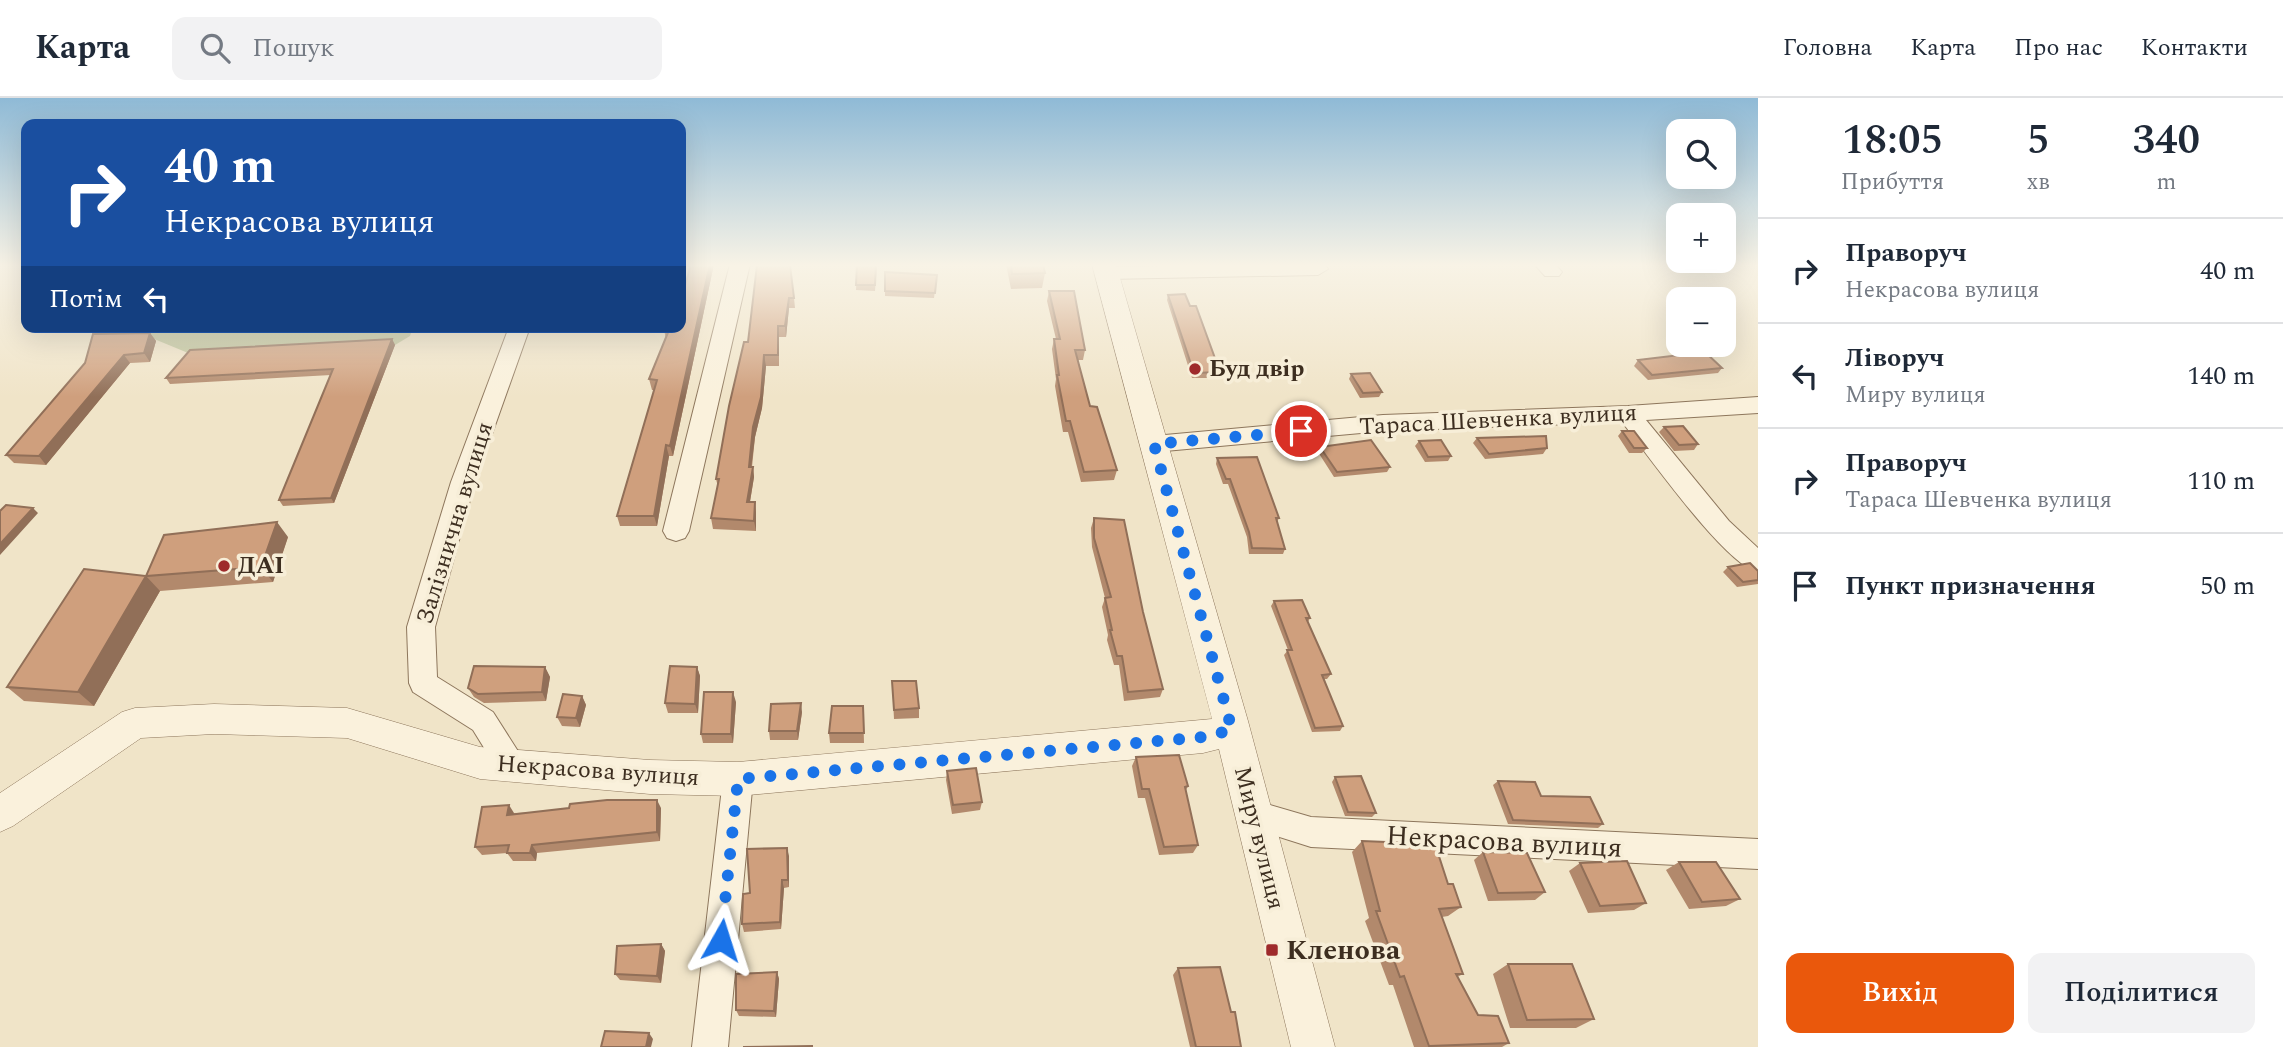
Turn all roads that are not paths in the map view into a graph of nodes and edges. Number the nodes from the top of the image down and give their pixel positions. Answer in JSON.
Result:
{"nodes":[{"id":1,"x":729,"y":308,"type":"edge"},
{"id":2,"x":1116,"y":308,"type":"edge"},
{"id":3,"x":518,"y":333,"type":"edge"},
{"id":4,"x":1758,"y":405,"type":"edge"},
{"id":5,"x":1628,"y":414,"type":"junction"},
{"id":6,"x":1154,"y":444,"type":"junction"},
{"id":7,"x":676,"y":531,"type":"dead end"},
{"id":8,"x":1758,"y":563,"type":"edge"},
{"id":9,"x":1232,"y":730,"type":"junction"},
{"id":10,"x":513,"y":766,"type":"junction"},
{"id":11,"x":738,"y":779,"type":"junction"},
{"id":12,"x":0,"y":814,"type":"edge"},
{"id":13,"x":1253,"y":815,"type":"junction"},
{"id":14,"x":1758,"y":854,"type":"edge"},
{"id":15,"x":710,"y":1047,"type":"edge"},
{"id":16,"x":1313,"y":1047,"type":"edge"}],
"edges":[{"from":1,"to":7,"type":"street"},
{"from":2,"to":6,"type":"street","name":"Миру вулиця"},
{"from":3,"to":10,"type":"street","name":"Залізнична вулиця"},
{"from":4,"to":5,"type":"street","name":"Тараса Шевченка вулиця"},
{"from":5,"to":6,"type":"street","name":"Тараса Шевченка вулиця"},
{"from":5,"to":8,"type":"street"},
{"from":6,"to":9,"type":"street","name":"Миру вулиця"},
{"from":9,"to":11,"type":"street","name":"Некрасова вулиця"},
{"from":9,"to":13,"type":"street","name":"Миру вулиця"},
{"from":10,"to":11,"type":"street","name":"Некрасова вулиця"},
{"from":10,"to":12,"type":"street","name":"Некрасова вулиця"},
{"from":11,"to":15,"type":"street"},
{"from":13,"to":14,"type":"street","name":"Некрасова вулиця"},
{"from":13,"to":16,"type":"street","name":"Миру вулиця"}]}
